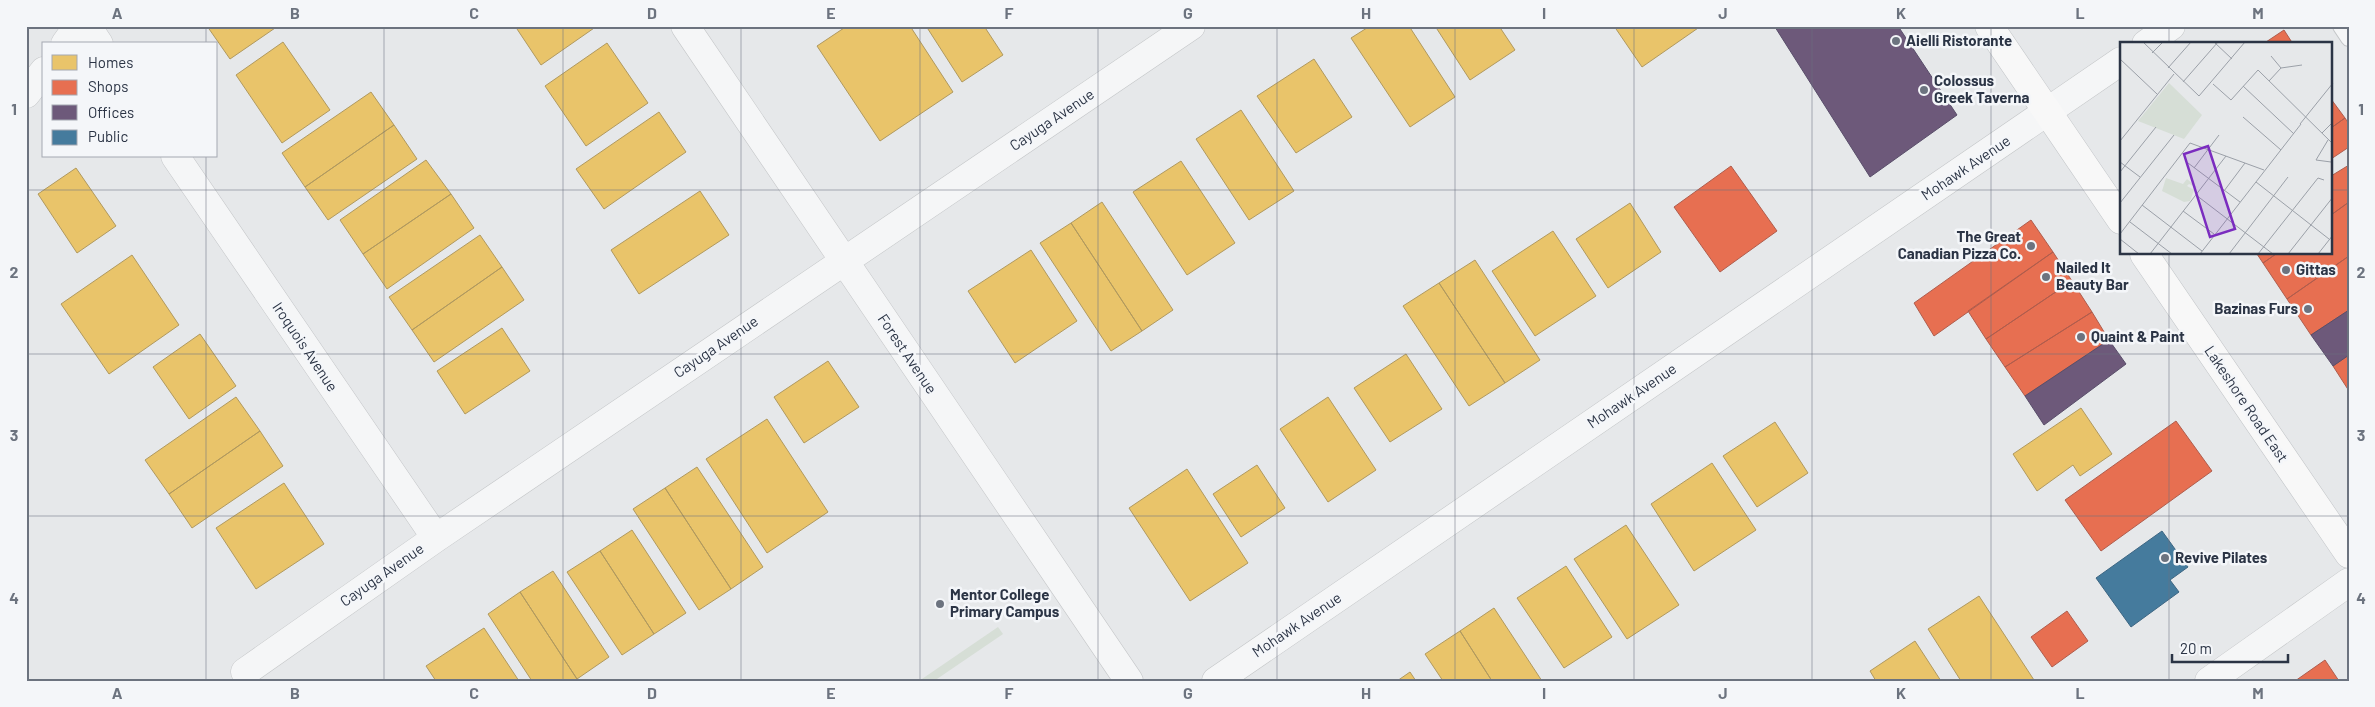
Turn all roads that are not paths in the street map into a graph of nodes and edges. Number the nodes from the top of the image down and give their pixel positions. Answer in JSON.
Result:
{"nodes":[{"id":1,"x":78,"y":26,"type":"edge"},
{"id":2,"x":87,"y":26,"type":"edge"},
{"id":3,"x":685,"y":26,"type":"edge"},
{"id":4,"x":1191,"y":26,"type":"edge"},
{"id":5,"x":1989,"y":26,"type":"edge"},
{"id":6,"x":2171,"y":26,"type":"edge"},
{"id":7,"x":2341,"y":26,"type":"edge"},
{"id":8,"x":2349,"y":38,"type":"edge"},
{"id":9,"x":66,"y":42,"type":"edge"},
{"id":10,"x":98,"y":42,"type":"edge"},
{"id":11,"x":2149,"y":42,"type":"edge"},
{"id":12,"x":2120,"y":62,"type":"edge"},
{"id":13,"x":42,"y":74,"type":"edge"},
{"id":14,"x":26,"y":94,"type":"edge"},
{"id":15,"x":2048,"y":112,"type":"junction"},
{"id":16,"x":176,"y":158,"type":"edge"},
{"id":17,"x":2120,"y":219,"type":"edge"},
{"id":18,"x":2145,"y":255,"type":"edge"},
{"id":19,"x":844,"y":260,"type":"junction"},
{"id":20,"x":436,"y":538,"type":"junction"},
{"id":21,"x":2349,"y":554,"type":"edge"},
{"id":22,"x":2349,"y":582,"type":"edge"},
{"id":23,"x":245,"y":672,"type":"dead end"},
{"id":24,"x":1129,"y":681,"type":"edge"},
{"id":25,"x":1216,"y":681,"type":"edge"},
{"id":26,"x":2209,"y":681,"type":"edge"}],
"edges":[{"from":1,"to":9,"type":"street"},
{"from":2,"to":10,"type":"street"},
{"from":3,"to":19,"type":"street","name":"Forest Avenue"},
{"from":4,"to":19,"type":"street","name":"Cayuga Avenue"},
{"from":5,"to":15,"type":"main road"},
{"from":6,"to":11,"type":"street"},
{"from":7,"to":8,"type":"lane"},
{"from":12,"to":15,"type":"street","name":"Mohawk Avenue"},
{"from":13,"to":14,"type":"street"},
{"from":15,"to":17,"type":"main road"},
{"from":15,"to":25,"type":"street","name":"Mohawk Avenue"},
{"from":16,"to":20,"type":"street","name":"Iroquois Avenue"},
{"from":18,"to":21,"type":"main road","name":"Lakeshore Road East"},
{"from":19,"to":20,"type":"street","name":"Cayuga Avenue"},
{"from":19,"to":24,"type":"street","name":"Forest Avenue"},
{"from":20,"to":23,"type":"street","name":"Cayuga Avenue"},
{"from":22,"to":26,"type":"street"}]}
